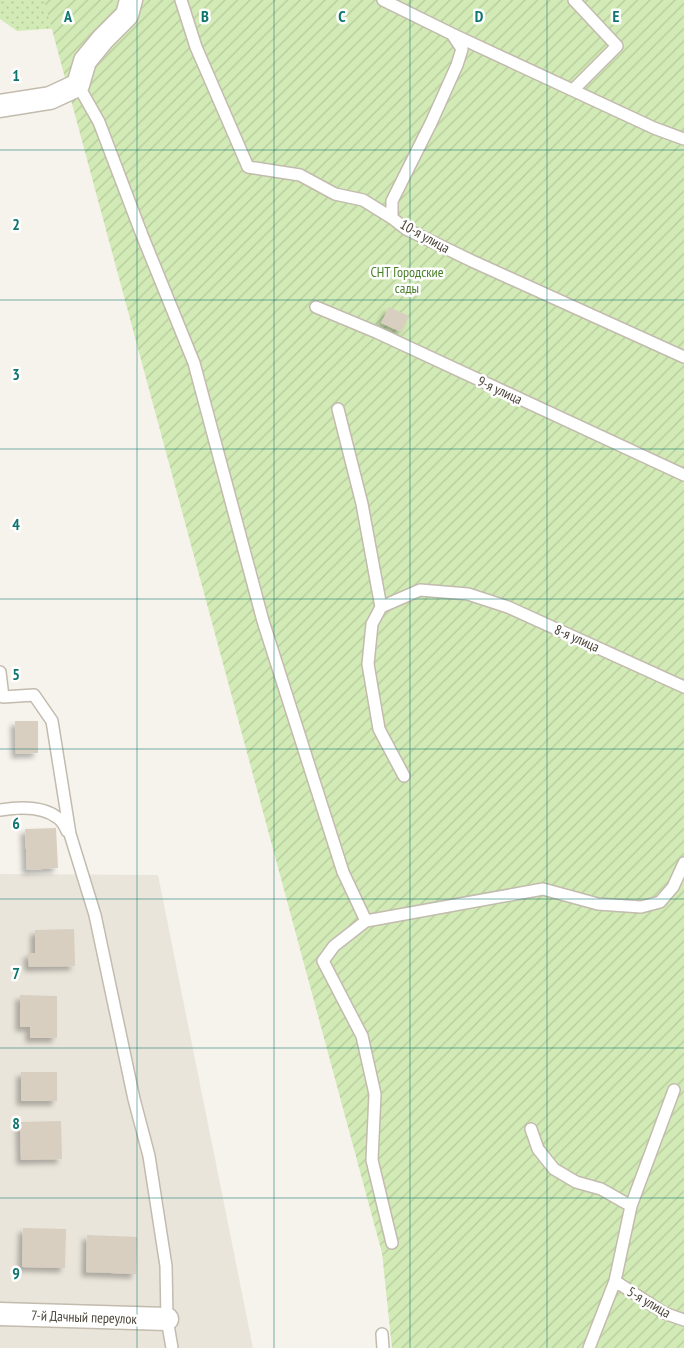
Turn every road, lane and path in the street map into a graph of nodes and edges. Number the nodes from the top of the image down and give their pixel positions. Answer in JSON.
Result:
{"nodes":[{"id":1,"x":131,"y":0,"type":"edge"},
{"id":2,"x":180,"y":0,"type":"edge"},
{"id":3,"x":383,"y":0,"type":"edge"},
{"id":4,"x":574,"y":0,"type":"edge"},
{"id":5,"x":452,"y":34,"type":"junction"},
{"id":6,"x":78,"y":85,"type":"junction"},
{"id":7,"x":573,"y":90,"type":"junction"},
{"id":8,"x":0,"y":106,"type":"edge"},
{"id":9,"x":684,"y":139,"type":"edge"},
{"id":10,"x":392,"y":218,"type":"junction"},
{"id":11,"x":316,"y":307,"type":"dead end"},
{"id":12,"x":684,"y":357,"type":"edge"},
{"id":13,"x":338,"y":409,"type":"dead end"},
{"id":14,"x":684,"y":475,"type":"edge"},
{"id":15,"x":381,"y":607,"type":"junction"},
{"id":16,"x":0,"y":672,"type":"edge"},
{"id":17,"x":684,"y":687,"type":"edge"},
{"id":18,"x":404,"y":776,"type":"dead end"},
{"id":19,"x":0,"y":810,"type":"edge"},
{"id":20,"x":70,"y":834,"type":"junction"},
{"id":21,"x":684,"y":863,"type":"edge"},
{"id":22,"x":679,"y":889,"type":"edge"},
{"id":23,"x":366,"y":921,"type":"junction"},
{"id":24,"x":674,"y":1090,"type":"dead end"},
{"id":25,"x":531,"y":1129,"type":"dead end"},
{"id":26,"x":632,"y":1206,"type":"junction"},
{"id":27,"x":392,"y":1243,"type":"dead end"},
{"id":28,"x":615,"y":1281,"type":"junction"},
{"id":29,"x":0,"y":1314,"type":"edge"},
{"id":30,"x":167,"y":1319,"type":"junction"},
{"id":31,"x":684,"y":1320,"type":"edge"},
{"id":32,"x":382,"y":1334,"type":"dead end"},
{"id":33,"x":172,"y":1348,"type":"edge"},
{"id":34,"x":382,"y":1348,"type":"edge"},
{"id":35,"x":589,"y":1348,"type":"edge"}],
"edges":[{"from":1,"to":6,"type":"street"},
{"from":2,"to":10,"type":"lane"},
{"from":3,"to":5,"type":"lane"},
{"from":4,"to":7,"type":"lane"},
{"from":5,"to":7,"type":"lane"},
{"from":5,"to":10,"type":"lane","name":"10-я улица"},
{"from":6,"to":8,"type":"street"},
{"from":6,"to":23,"type":"lane"},
{"from":7,"to":9,"type":"lane"},
{"from":10,"to":12,"type":"lane","name":"10-я улица"},
{"from":11,"to":14,"type":"lane","name":"9-я улица"},
{"from":13,"to":15,"type":"lane"},
{"from":15,"to":17,"type":"lane","name":"8-я улица"},
{"from":15,"to":18,"type":"lane"},
{"from":16,"to":20,"type":"lane"},
{"from":19,"to":20,"type":"lane"},
{"from":20,"to":30,"type":"lane"},
{"from":21,"to":22,"type":"lane"},
{"from":22,"to":23,"type":"lane"},
{"from":23,"to":27,"type":"lane"},
{"from":24,"to":26,"type":"lane"},
{"from":25,"to":26,"type":"lane"},
{"from":26,"to":28,"type":"lane"},
{"from":28,"to":31,"type":"lane","name":"5-я улица"},
{"from":28,"to":35,"type":"lane"},
{"from":29,"to":30,"type":"street","name":"7-й Дачный переулок"},
{"from":30,"to":33,"type":"lane"},
{"from":32,"to":34,"type":"lane"}]}
